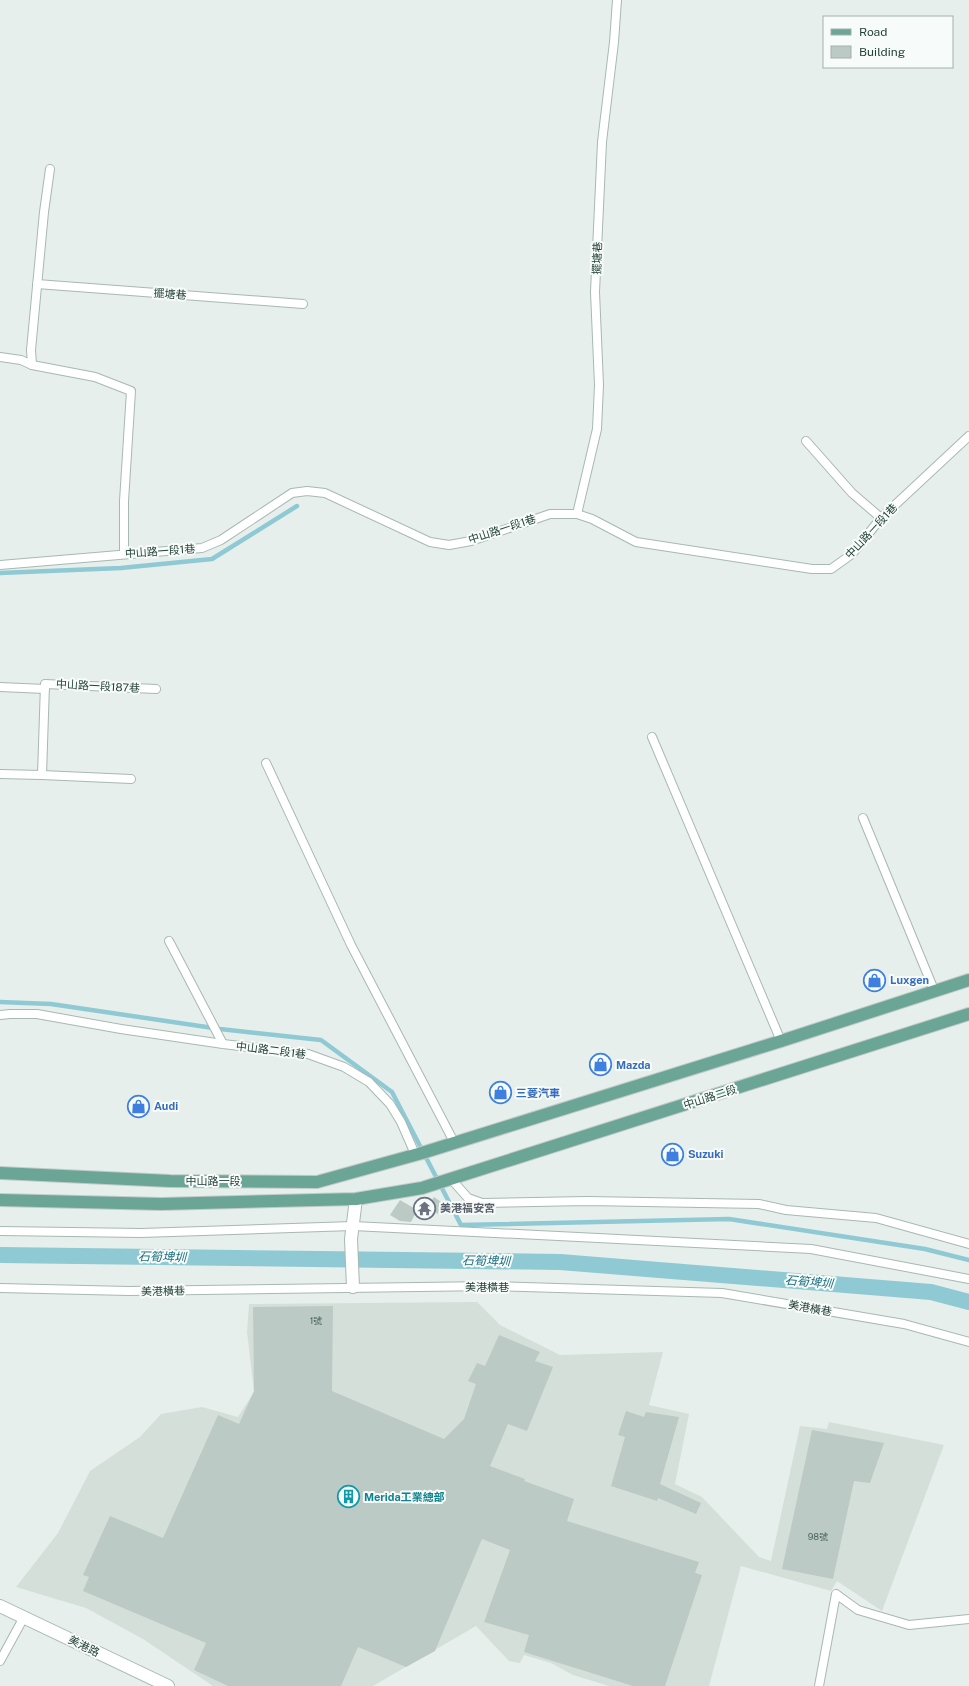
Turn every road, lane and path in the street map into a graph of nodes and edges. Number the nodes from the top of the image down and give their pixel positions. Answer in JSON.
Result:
{"nodes":[{"id":1,"x":617,"y":0,"type":"edge"},
{"id":2,"x":50,"y":169,"type":"dead end"},
{"id":3,"x":37,"y":284,"type":"junction"},
{"id":4,"x":303,"y":304,"type":"dead end"},
{"id":5,"x":0,"y":357,"type":"edge"},
{"id":6,"x":32,"y":365,"type":"junction"},
{"id":7,"x":969,"y":436,"type":"edge"},
{"id":8,"x":806,"y":441,"type":"dead end"},
{"id":9,"x":577,"y":514,"type":"junction"},
{"id":10,"x":881,"y":518,"type":"junction"},
{"id":11,"x":124,"y":554,"type":"junction"},
{"id":12,"x":0,"y":565,"type":"edge"},
{"id":13,"x":0,"y":687,"type":"edge"},
{"id":14,"x":45,"y":689,"type":"junction"},
{"id":15,"x":156,"y":689,"type":"dead end"},
{"id":16,"x":652,"y":737,"type":"dead end"},
{"id":17,"x":266,"y":762,"type":"dead end"},
{"id":18,"x":0,"y":774,"type":"edge"},
{"id":19,"x":42,"y":775,"type":"junction"},
{"id":20,"x":131,"y":779,"type":"dead end"},
{"id":21,"x":864,"y":818,"type":"dead end"},
{"id":22,"x":170,"y":941,"type":"dead end"},
{"id":23,"x":969,"y":980,"type":"edge"},
{"id":24,"x":934,"y":990,"type":"junction"},
{"id":25,"x":969,"y":1014,"type":"edge"},
{"id":26,"x":0,"y":1015,"type":"edge"},
{"id":27,"x":781,"y":1041,"type":"junction"},
{"id":28,"x":223,"y":1044,"type":"junction"},
{"id":29,"x":454,"y":1142,"type":"junction"},
{"id":30,"x":419,"y":1154,"type":"junction"},
{"id":31,"x":0,"y":1173,"type":"edge"},
{"id":32,"x":452,"y":1180,"type":"junction"},
{"id":33,"x":422,"y":1188,"type":"joint"},
{"id":34,"x":356,"y":1199,"type":"junction"},
{"id":35,"x":0,"y":1200,"type":"edge"},
{"id":36,"x":353,"y":1226,"type":"junction"},
{"id":37,"x":0,"y":1231,"type":"edge"},
{"id":38,"x":969,"y":1244,"type":"edge"},
{"id":39,"x":969,"y":1279,"type":"edge"},
{"id":40,"x":353,"y":1287,"type":"junction"},
{"id":41,"x":0,"y":1288,"type":"edge"},
{"id":42,"x":969,"y":1342,"type":"edge"},
{"id":43,"x":0,"y":1606,"type":"edge"},
{"id":44,"x":24,"y":1617,"type":"junction"},
{"id":45,"x":969,"y":1619,"type":"edge"},
{"id":46,"x":0,"y":1661,"type":"edge"},
{"id":47,"x":168,"y":1686,"type":"edge"},
{"id":48,"x":819,"y":1686,"type":"edge"}],
"edges":[{"from":1,"to":9,"type":"lane","name":"擺塘巷"},
{"from":2,"to":3,"type":"lane"},
{"from":3,"to":4,"type":"lane","name":"擺塘巷"},
{"from":3,"to":6,"type":"lane"},
{"from":5,"to":6,"type":"lane"},
{"from":6,"to":11,"type":"lane"},
{"from":7,"to":10,"type":"lane","name":"中山路一段1巷"},
{"from":8,"to":10,"type":"lane"},
{"from":9,"to":10,"type":"lane","name":"中山路一段1巷"},
{"from":9,"to":11,"type":"lane","name":"中山路一段1巷"},
{"from":11,"to":12,"type":"lane","name":"中山路一段1巷"},
{"from":13,"to":14,"type":"lane","name":"中山路一段187巷"},
{"from":14,"to":15,"type":"lane","name":"中山路一段187巷"},
{"from":14,"to":19,"type":"lane","name":"中山路一段187巷"},
{"from":16,"to":27,"type":"lane"},
{"from":17,"to":29,"type":"lane"},
{"from":18,"to":19,"type":"lane"},
{"from":19,"to":20,"type":"lane"},
{"from":21,"to":24,"type":"lane"},
{"from":22,"to":28,"type":"lane","name":"中山路二段1巷"},
{"from":23,"to":24,"type":"main road"},
{"from":24,"to":27,"type":"main road"},
{"from":25,"to":32,"type":"main road","name":"中山路二段"},
{"from":26,"to":28,"type":"lane","name":"中山路二段1巷"},
{"from":27,"to":29,"type":"main road"},
{"from":28,"to":30,"type":"lane","name":"中山路二段1巷"},
{"from":29,"to":30,"type":"main road","name":"中山路一段"},
{"from":30,"to":31,"type":"main road","name":"中山路一段"},
{"from":32,"to":33,"type":"main road","name":"中山路二段"},
{"from":32,"to":38,"type":"lane"},
{"from":33,"to":34,"type":"main road","name":"中山路一段"},
{"from":34,"to":35,"type":"main road","name":"中山路一段"},
{"from":34,"to":36,"type":"street"},
{"from":36,"to":37,"type":"lane"},
{"from":36,"to":39,"type":"lane"},
{"from":36,"to":40,"type":"street"},
{"from":40,"to":41,"type":"lane","name":"美港橫巷"},
{"from":40,"to":42,"type":"lane","name":"美港橫巷"},
{"from":43,"to":44,"type":"street","name":"美港路"},
{"from":44,"to":46,"type":"lane"},
{"from":44,"to":47,"type":"street","name":"美港路"},
{"from":45,"to":48,"type":"lane"}]}
